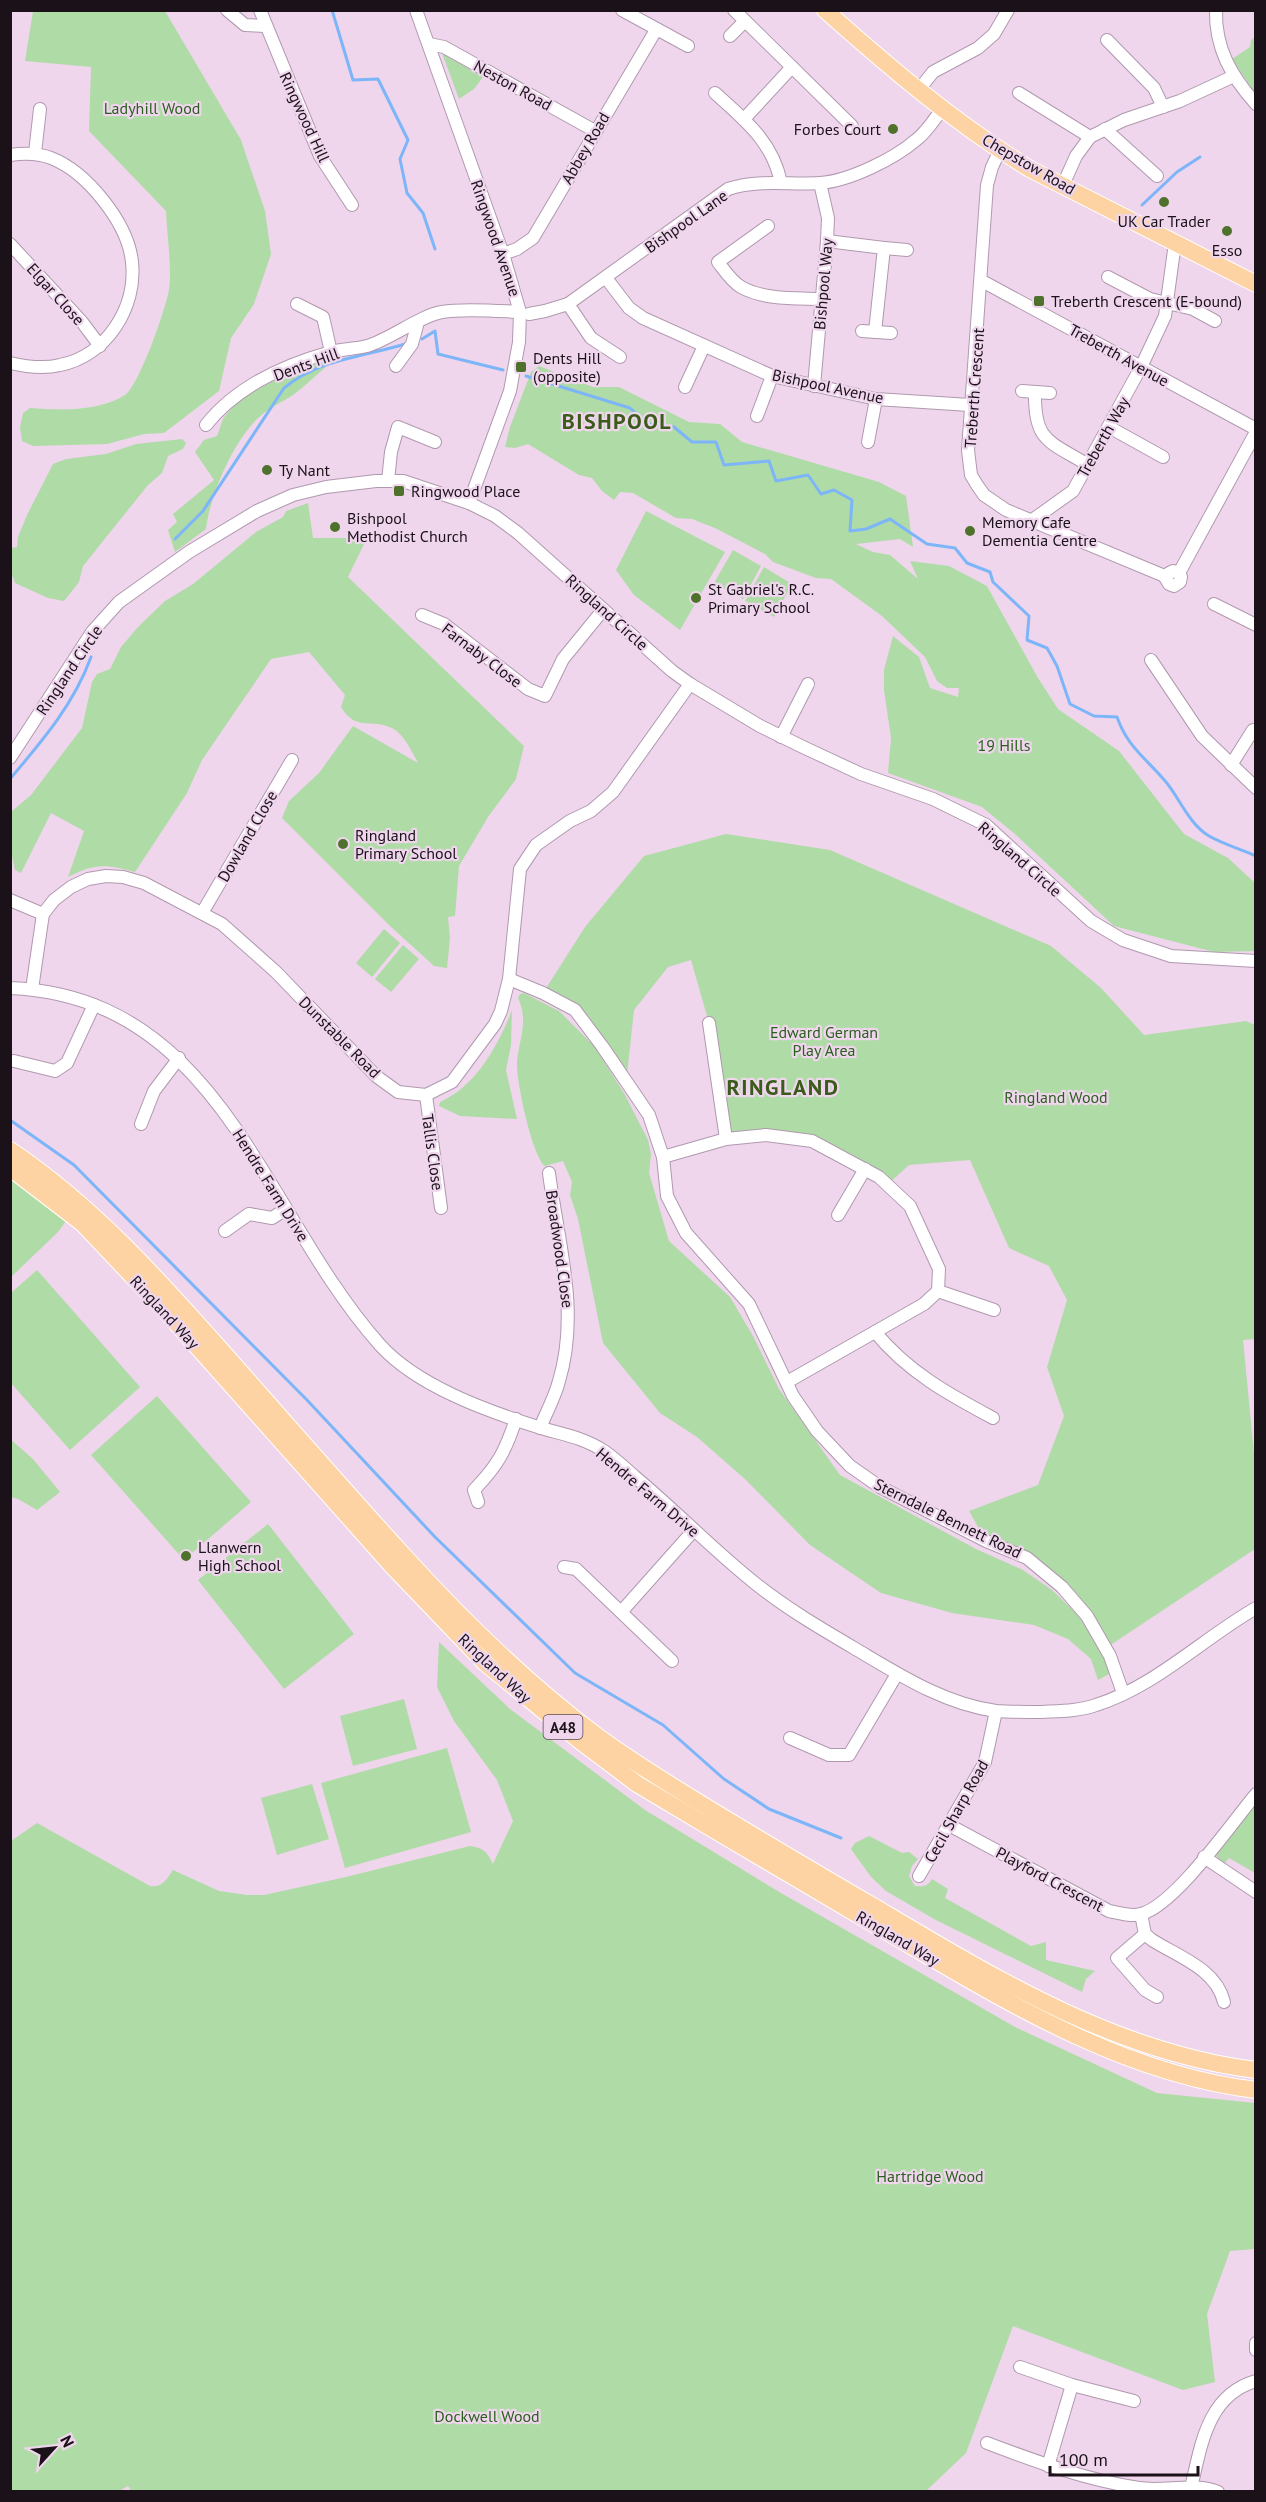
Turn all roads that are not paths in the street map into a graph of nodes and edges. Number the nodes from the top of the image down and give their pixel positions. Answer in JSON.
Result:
{"nodes":[{"id":1,"x":227,"y":10,"type":"edge"},
{"id":2,"x":260,"y":10,"type":"edge"},
{"id":3,"x":416,"y":10,"type":"edge"},
{"id":4,"x":622,"y":10,"type":"edge"},
{"id":5,"x":734,"y":10,"type":"edge"},
{"id":6,"x":825,"y":10,"type":"edge"},
{"id":7,"x":1008,"y":10,"type":"edge"},
{"id":8,"x":1216,"y":10,"type":"edge"},
{"id":9,"x":745,"y":21,"type":"junction"},
{"id":10,"x":266,"y":26,"type":"junction"},
{"id":11,"x":656,"y":30,"type":"junction"},
{"id":12,"x":730,"y":36,"type":"dead end"},
{"id":13,"x":1107,"y":40,"type":"dead end"},
{"id":14,"x":429,"y":44,"type":"junction"},
{"id":15,"x":688,"y":46,"type":"dead end"},
{"id":16,"x":792,"y":68,"type":"junction"},
{"id":17,"x":1234,"y":76,"type":"junction"},
{"id":18,"x":918,"y":91,"type":"junction"},
{"id":19,"x":715,"y":93,"type":"dead end"},
{"id":20,"x":1019,"y":93,"type":"dead end"},
{"id":21,"x":1256,"y":104,"type":"edge"},
{"id":22,"x":1163,"y":107,"type":"junction"},
{"id":23,"x":943,"y":108,"type":"junction"},
{"id":24,"x":40,"y":109,"type":"dead end"},
{"id":25,"x":744,"y":119,"type":"junction"},
{"id":26,"x":852,"y":126,"type":"dead end"},
{"id":27,"x":1105,"y":129,"type":"junction"},
{"id":28,"x":595,"y":131,"type":"junction"},
{"id":29,"x":1090,"y":137,"type":"junction"},
{"id":30,"x":1000,"y":150,"type":"junction"},
{"id":31,"x":35,"y":153,"type":"junction"},
{"id":32,"x":10,"y":155,"type":"edge"},
{"id":33,"x":1157,"y":176,"type":"dead end"},
{"id":34,"x":781,"y":183,"type":"junction"},
{"id":35,"x":820,"y":183,"type":"junction"},
{"id":36,"x":1063,"y":185,"type":"junction"},
{"id":37,"x":352,"y":205,"type":"dead end"},
{"id":38,"x":768,"y":226,"type":"dead end"},
{"id":39,"x":827,"y":241,"type":"junction"},
{"id":40,"x":1175,"y":243,"type":"junction"},
{"id":41,"x":10,"y":244,"type":"edge"},
{"id":42,"x":884,"y":248,"type":"junction"},
{"id":43,"x":907,"y":250,"type":"dead end"},
{"id":44,"x":503,"y":254,"type":"junction"},
{"id":45,"x":1108,"y":277,"type":"dead end"},
{"id":46,"x":606,"y":278,"type":"junction"},
{"id":47,"x":982,"y":281,"type":"junction"},
{"id":48,"x":1256,"y":284,"type":"edge"},
{"id":49,"x":821,"y":299,"type":"junction"},
{"id":50,"x":1167,"y":303,"type":"junction"},
{"id":51,"x":297,"y":304,"type":"dead end"},
{"id":52,"x":568,"y":304,"type":"junction"},
{"id":53,"x":524,"y":313,"type":"junction"},
{"id":54,"x":1215,"y":321,"type":"dead end"},
{"id":55,"x":418,"y":322,"type":"junction"},
{"id":56,"x":862,"y":331,"type":"dead end"},
{"id":57,"x":875,"y":332,"type":"junction"},
{"id":58,"x":891,"y":333,"type":"dead end"},
{"id":59,"x":100,"y":346,"type":"junction"},
{"id":60,"x":704,"y":346,"type":"junction"},
{"id":61,"x":332,"y":352,"type":"junction"},
{"id":62,"x":620,"y":357,"type":"dead end"},
{"id":63,"x":10,"y":363,"type":"edge"},
{"id":64,"x":396,"y":366,"type":"dead end"},
{"id":65,"x":1141,"y":367,"type":"junction"},
{"id":66,"x":772,"y":376,"type":"junction"},
{"id":67,"x":814,"y":386,"type":"junction"},
{"id":68,"x":685,"y":387,"type":"dead end"},
{"id":69,"x":1022,"y":391,"type":"dead end"},
{"id":70,"x":1035,"y":392,"type":"junction"},
{"id":71,"x":1050,"y":393,"type":"dead end"},
{"id":72,"x":876,"y":399,"type":"junction"},
{"id":73,"x":970,"y":405,"type":"junction"},
{"id":74,"x":757,"y":416,"type":"dead end"},
{"id":75,"x":206,"y":425,"type":"dead end"},
{"id":76,"x":1109,"y":426,"type":"junction"},
{"id":77,"x":1256,"y":431,"type":"edge"},
{"id":78,"x":435,"y":442,"type":"dead end"},
{"id":79,"x":868,"y":442,"type":"dead end"},
{"id":80,"x":1163,"y":457,"type":"dead end"},
{"id":81,"x":1088,"y":465,"type":"junction"},
{"id":82,"x":388,"y":481,"type":"junction"},
{"id":83,"x":469,"y":503,"type":"junction"},
{"id":84,"x":1031,"y":521,"type":"junction"},
{"id":85,"x":1214,"y":604,"type":"dead end"},
{"id":86,"x":603,"y":610,"type":"junction"},
{"id":87,"x":422,"y":615,"type":"dead end"},
{"id":88,"x":1256,"y":625,"type":"edge"},
{"id":89,"x":1151,"y":660,"type":"dead end"},
{"id":90,"x":690,"y":684,"type":"junction"},
{"id":91,"x":808,"y":684,"type":"dead end"},
{"id":92,"x":1253,"y":730,"type":"dead end"},
{"id":93,"x":780,"y":737,"type":"junction"},
{"id":94,"x":13,"y":749,"type":"edge"},
{"id":95,"x":292,"y":760,"type":"dead end"},
{"id":96,"x":1231,"y":765,"type":"junction"},
{"id":97,"x":1256,"y":788,"type":"edge"},
{"id":98,"x":10,"y":900,"type":"edge"},
{"id":99,"x":202,"y":913,"type":"junction"},
{"id":100,"x":43,"y":914,"type":"junction"},
{"id":101,"x":1256,"y":961,"type":"edge"},
{"id":102,"x":509,"y":979,"type":"junction"},
{"id":103,"x":10,"y":988,"type":"edge"},
{"id":104,"x":32,"y":989,"type":"junction"},
{"id":105,"x":94,"y":1005,"type":"junction"},
{"id":106,"x":708,"y":1023,"type":"dead end"},
{"id":107,"x":179,"y":1058,"type":"junction"},
{"id":108,"x":14,"y":1061,"type":"dead end"},
{"id":109,"x":426,"y":1095,"type":"junction"},
{"id":110,"x":141,"y":1124,"type":"dead end"},
{"id":111,"x":726,"y":1139,"type":"junction"},
{"id":112,"x":10,"y":1150,"type":"edge"},
{"id":113,"x":663,"y":1156,"type":"junction"},
{"id":114,"x":10,"y":1168,"type":"edge"},
{"id":115,"x":865,"y":1168,"type":"junction"},
{"id":116,"x":549,"y":1173,"type":"dead end"},
{"id":117,"x":441,"y":1208,"type":"dead end"},
{"id":118,"x":286,"y":1209,"type":"junction"},
{"id":119,"x":838,"y":1215,"type":"dead end"},
{"id":120,"x":225,"y":1230,"type":"dead end"},
{"id":121,"x":939,"y":1291,"type":"junction"},
{"id":122,"x":994,"y":1310,"type":"dead end"},
{"id":123,"x":875,"y":1332,"type":"junction"},
{"id":124,"x":787,"y":1382,"type":"junction"},
{"id":125,"x":993,"y":1418,"type":"dead end"},
{"id":126,"x":516,"y":1419,"type":"junction"},
{"id":127,"x":540,"y":1428,"type":"junction"},
{"id":128,"x":478,"y":1502,"type":"dead end"},
{"id":129,"x":694,"y":1530,"type":"junction"},
{"id":130,"x":564,"y":1567,"type":"dead end"},
{"id":131,"x":1256,"y":1608,"type":"edge"},
{"id":132,"x":622,"y":1611,"type":"junction"},
{"id":133,"x":672,"y":1661,"type":"dead end"},
{"id":134,"x":897,"y":1674,"type":"junction"},
{"id":135,"x":1123,"y":1693,"type":"junction"},
{"id":136,"x":996,"y":1711,"type":"junction"},
{"id":137,"x":790,"y":1738,"type":"dead end"},
{"id":138,"x":1256,"y":1794,"type":"edge"},
{"id":139,"x":949,"y":1825,"type":"junction"},
{"id":140,"x":1204,"y":1857,"type":"junction"},
{"id":141,"x":920,"y":1876,"type":"dead end"},
{"id":142,"x":1256,"y":1892,"type":"edge"},
{"id":143,"x":1141,"y":1914,"type":"junction"},
{"id":144,"x":1145,"y":1934,"type":"junction"},
{"id":145,"x":1157,"y":1997,"type":"dead end"},
{"id":146,"x":1224,"y":2002,"type":"dead end"},
{"id":147,"x":1256,"y":2070,"type":"edge"},
{"id":148,"x":1256,"y":2090,"type":"edge"},
{"id":149,"x":1256,"y":2343,"type":"edge"},
{"id":150,"x":1256,"y":2350,"type":"edge"},
{"id":151,"x":1020,"y":2367,"type":"dead end"},
{"id":152,"x":1256,"y":2381,"type":"edge"},
{"id":153,"x":1072,"y":2385,"type":"junction"},
{"id":154,"x":1134,"y":2402,"type":"dead end"},
{"id":155,"x":987,"y":2443,"type":"dead end"},
{"id":156,"x":1048,"y":2466,"type":"junction"},
{"id":157,"x":1191,"y":2488,"type":"junction"},
{"id":158,"x":1218,"y":2492,"type":"edge"}],
"edges":[{"from":1,"to":10,"type":"street"},
{"from":2,"to":10,"type":"street","name":"Ringwood Hill"},
{"from":3,"to":14,"type":"street","name":"Ringwood Avenue"},
{"from":4,"to":11,"type":"street"},
{"from":5,"to":9,"type":"street"},
{"from":6,"to":18,"type":"main road","name":"Chepstow Road"},
{"from":7,"to":18,"type":"street"},
{"from":8,"to":17,"type":"street"},
{"from":9,"to":12,"type":"street"},
{"from":9,"to":16,"type":"street"},
{"from":10,"to":37,"type":"street","name":"Ringwood Hill"},
{"from":11,"to":15,"type":"street"},
{"from":11,"to":28,"type":"street","name":"Abbey Road"},
{"from":13,"to":22,"type":"street"},
{"from":14,"to":28,"type":"street","name":"Neston Road"},
{"from":14,"to":44,"type":"street","name":"Ringwood Avenue"},
{"from":16,"to":25,"type":"street"},
{"from":16,"to":26,"type":"street"},
{"from":17,"to":21,"type":"street"},
{"from":17,"to":22,"type":"street"},
{"from":18,"to":23,"type":"main road","name":"Chepstow Road"},
{"from":19,"to":25,"type":"street"},
{"from":20,"to":29,"type":"street"},
{"from":22,"to":27,"type":"street"},
{"from":23,"to":30,"type":"main road","name":"Chepstow Road"},
{"from":23,"to":35,"type":"street","name":"Bishpool Lane"},
{"from":24,"to":31,"type":"street"},
{"from":25,"to":34,"type":"street"},
{"from":27,"to":29,"type":"street"},
{"from":27,"to":33,"type":"street"},
{"from":28,"to":44,"type":"street","name":"Abbey Road"},
{"from":29,"to":36,"type":"street"},
{"from":30,"to":36,"type":"main road","name":"Chepstow Road"},
{"from":30,"to":47,"type":"street","name":"Treberth Crescent"},
{"from":31,"to":32,"type":"street"},
{"from":31,"to":59,"type":"street"},
{"from":34,"to":35,"type":"street","name":"Bishpool Lane"},
{"from":34,"to":46,"type":"street","name":"Bishpool Lane"},
{"from":35,"to":39,"type":"street","name":"Bishpool Way"},
{"from":36,"to":40,"type":"main road","name":"Chepstow Road"},
{"from":38,"to":49,"type":"street"},
{"from":39,"to":42,"type":"street"},
{"from":39,"to":49,"type":"street","name":"Bishpool Way"},
{"from":40,"to":48,"type":"main road","name":"Chepstow Road"},
{"from":40,"to":50,"type":"street","name":"Treberth Way"},
{"from":41,"to":59,"type":"street","name":"Elgar Close"},
{"from":42,"to":43,"type":"street"},
{"from":42,"to":57,"type":"street"},
{"from":44,"to":53,"type":"street","name":"Ringwood Avenue"},
{"from":45,"to":50,"type":"street"},
{"from":46,"to":52,"type":"street","name":"Bishpool Lane"},
{"from":46,"to":60,"type":"street","name":"Bishpool Avenue"},
{"from":47,"to":65,"type":"street","name":"Treberth Avenue"},
{"from":47,"to":73,"type":"street","name":"Treberth Crescent"},
{"from":49,"to":67,"type":"street","name":"Bishpool Way"},
{"from":50,"to":54,"type":"street"},
{"from":50,"to":65,"type":"street","name":"Treberth Way"},
{"from":51,"to":61,"type":"street"},
{"from":52,"to":53,"type":"street","name":"Bishpool Lane"},
{"from":52,"to":62,"type":"street"},
{"from":53,"to":55,"type":"street","name":"Dents Hill"},
{"from":53,"to":83,"type":"street","name":"Ringwood Avenue"},
{"from":55,"to":61,"type":"street","name":"Dents Hill"},
{"from":55,"to":64,"type":"street"},
{"from":56,"to":57,"type":"street"},
{"from":57,"to":58,"type":"street"},
{"from":59,"to":63,"type":"street"},
{"from":60,"to":66,"type":"street","name":"Bishpool Avenue"},
{"from":60,"to":68,"type":"street"},
{"from":61,"to":75,"type":"street","name":"Dents Hill"},
{"from":65,"to":76,"type":"street","name":"Treberth Way"},
{"from":65,"to":77,"type":"street","name":"Treberth Avenue"},
{"from":66,"to":67,"type":"street","name":"Bishpool Avenue"},
{"from":66,"to":74,"type":"street"},
{"from":67,"to":72,"type":"street","name":"Bishpool Avenue"},
{"from":69,"to":70,"type":"street"},
{"from":70,"to":71,"type":"street"},
{"from":70,"to":81,"type":"street"},
{"from":72,"to":73,"type":"street","name":"Bishpool Avenue"},
{"from":72,"to":79,"type":"street"},
{"from":73,"to":84,"type":"street","name":"Treberth Crescent"},
{"from":76,"to":80,"type":"street"},
{"from":76,"to":81,"type":"street","name":"Treberth Way"},
{"from":77,"to":84,"type":"street","name":"Treberth Crescent"},
{"from":78,"to":82,"type":"street"},
{"from":81,"to":84,"type":"street","name":"Treberth Way"},
{"from":82,"to":83,"type":"street","name":"Ringland Circle"},
{"from":82,"to":94,"type":"street","name":"Ringland Circle"},
{"from":83,"to":86,"type":"street","name":"Ringland Circle"},
{"from":85,"to":88,"type":"street"},
{"from":86,"to":87,"type":"street","name":"Farnaby Close"},
{"from":86,"to":90,"type":"street","name":"Ringland Circle"},
{"from":89,"to":96,"type":"street"},
{"from":90,"to":93,"type":"street","name":"Ringland Circle"},
{"from":90,"to":102,"type":"street"},
{"from":91,"to":93,"type":"street"},
{"from":92,"to":96,"type":"street"},
{"from":93,"to":101,"type":"street","name":"Ringland Circle"},
{"from":95,"to":99,"type":"street","name":"Dowland Close"},
{"from":96,"to":97,"type":"street"},
{"from":98,"to":100,"type":"street"},
{"from":99,"to":100,"type":"street","name":"Dunstable Road"},
{"from":99,"to":109,"type":"street","name":"Dunstable Road"},
{"from":100,"to":104,"type":"street"},
{"from":102,"to":109,"type":"street"},
{"from":102,"to":113,"type":"street","name":"Sterndale Bennett Road"},
{"from":103,"to":104,"type":"street","name":"Hendre Farm Drive"},
{"from":104,"to":105,"type":"street","name":"Hendre Farm Drive"},
{"from":105,"to":107,"type":"street","name":"Hendre Farm Drive"},
{"from":105,"to":108,"type":"street"},
{"from":106,"to":111,"type":"street"},
{"from":107,"to":110,"type":"street"},
{"from":107,"to":118,"type":"street","name":"Hendre Farm Drive"},
{"from":109,"to":117,"type":"street","name":"Tallis Close"},
{"from":111,"to":113,"type":"street"},
{"from":111,"to":115,"type":"street"},
{"from":112,"to":147,"type":"main road","name":"Ringland Way","number":"A48"},
{"from":113,"to":124,"type":"street","name":"Sterndale Bennett Road"},
{"from":114,"to":148,"type":"main road","name":"Ringland Way","number":"A48"},
{"from":115,"to":119,"type":"street"},
{"from":115,"to":121,"type":"street"},
{"from":116,"to":127,"type":"street","name":"Broadwood Close"},
{"from":118,"to":120,"type":"street"},
{"from":118,"to":126,"type":"street","name":"Hendre Farm Drive"},
{"from":121,"to":122,"type":"street"},
{"from":121,"to":123,"type":"street"},
{"from":123,"to":124,"type":"street"},
{"from":123,"to":125,"type":"street"},
{"from":124,"to":135,"type":"street","name":"Sterndale Bennett Road"},
{"from":126,"to":127,"type":"street","name":"Hendre Farm Drive"},
{"from":126,"to":128,"type":"street"},
{"from":127,"to":129,"type":"street","name":"Hendre Farm Drive"},
{"from":129,"to":132,"type":"street"},
{"from":129,"to":134,"type":"street","name":"Hendre Farm Drive"},
{"from":130,"to":132,"type":"street"},
{"from":131,"to":135,"type":"street","name":"Hendre Farm Drive"},
{"from":132,"to":133,"type":"street"},
{"from":134,"to":136,"type":"street","name":"Hendre Farm Drive"},
{"from":134,"to":137,"type":"street"},
{"from":135,"to":136,"type":"street","name":"Hendre Farm Drive"},
{"from":136,"to":139,"type":"street","name":"Cecil Sharp Road"},
{"from":138,"to":140,"type":"street"},
{"from":139,"to":141,"type":"street","name":"Cecil Sharp Road"},
{"from":139,"to":143,"type":"street","name":"Playford Crescent"},
{"from":140,"to":142,"type":"street"},
{"from":140,"to":143,"type":"street"},
{"from":143,"to":144,"type":"street"},
{"from":144,"to":145,"type":"street"},
{"from":144,"to":146,"type":"street"},
{"from":149,"to":150,"type":"street"},
{"from":151,"to":153,"type":"street"},
{"from":152,"to":157,"type":"street"},
{"from":153,"to":154,"type":"street"},
{"from":153,"to":156,"type":"street"},
{"from":155,"to":156,"type":"street"},
{"from":156,"to":157,"type":"street"},
{"from":157,"to":158,"type":"street"}]}
